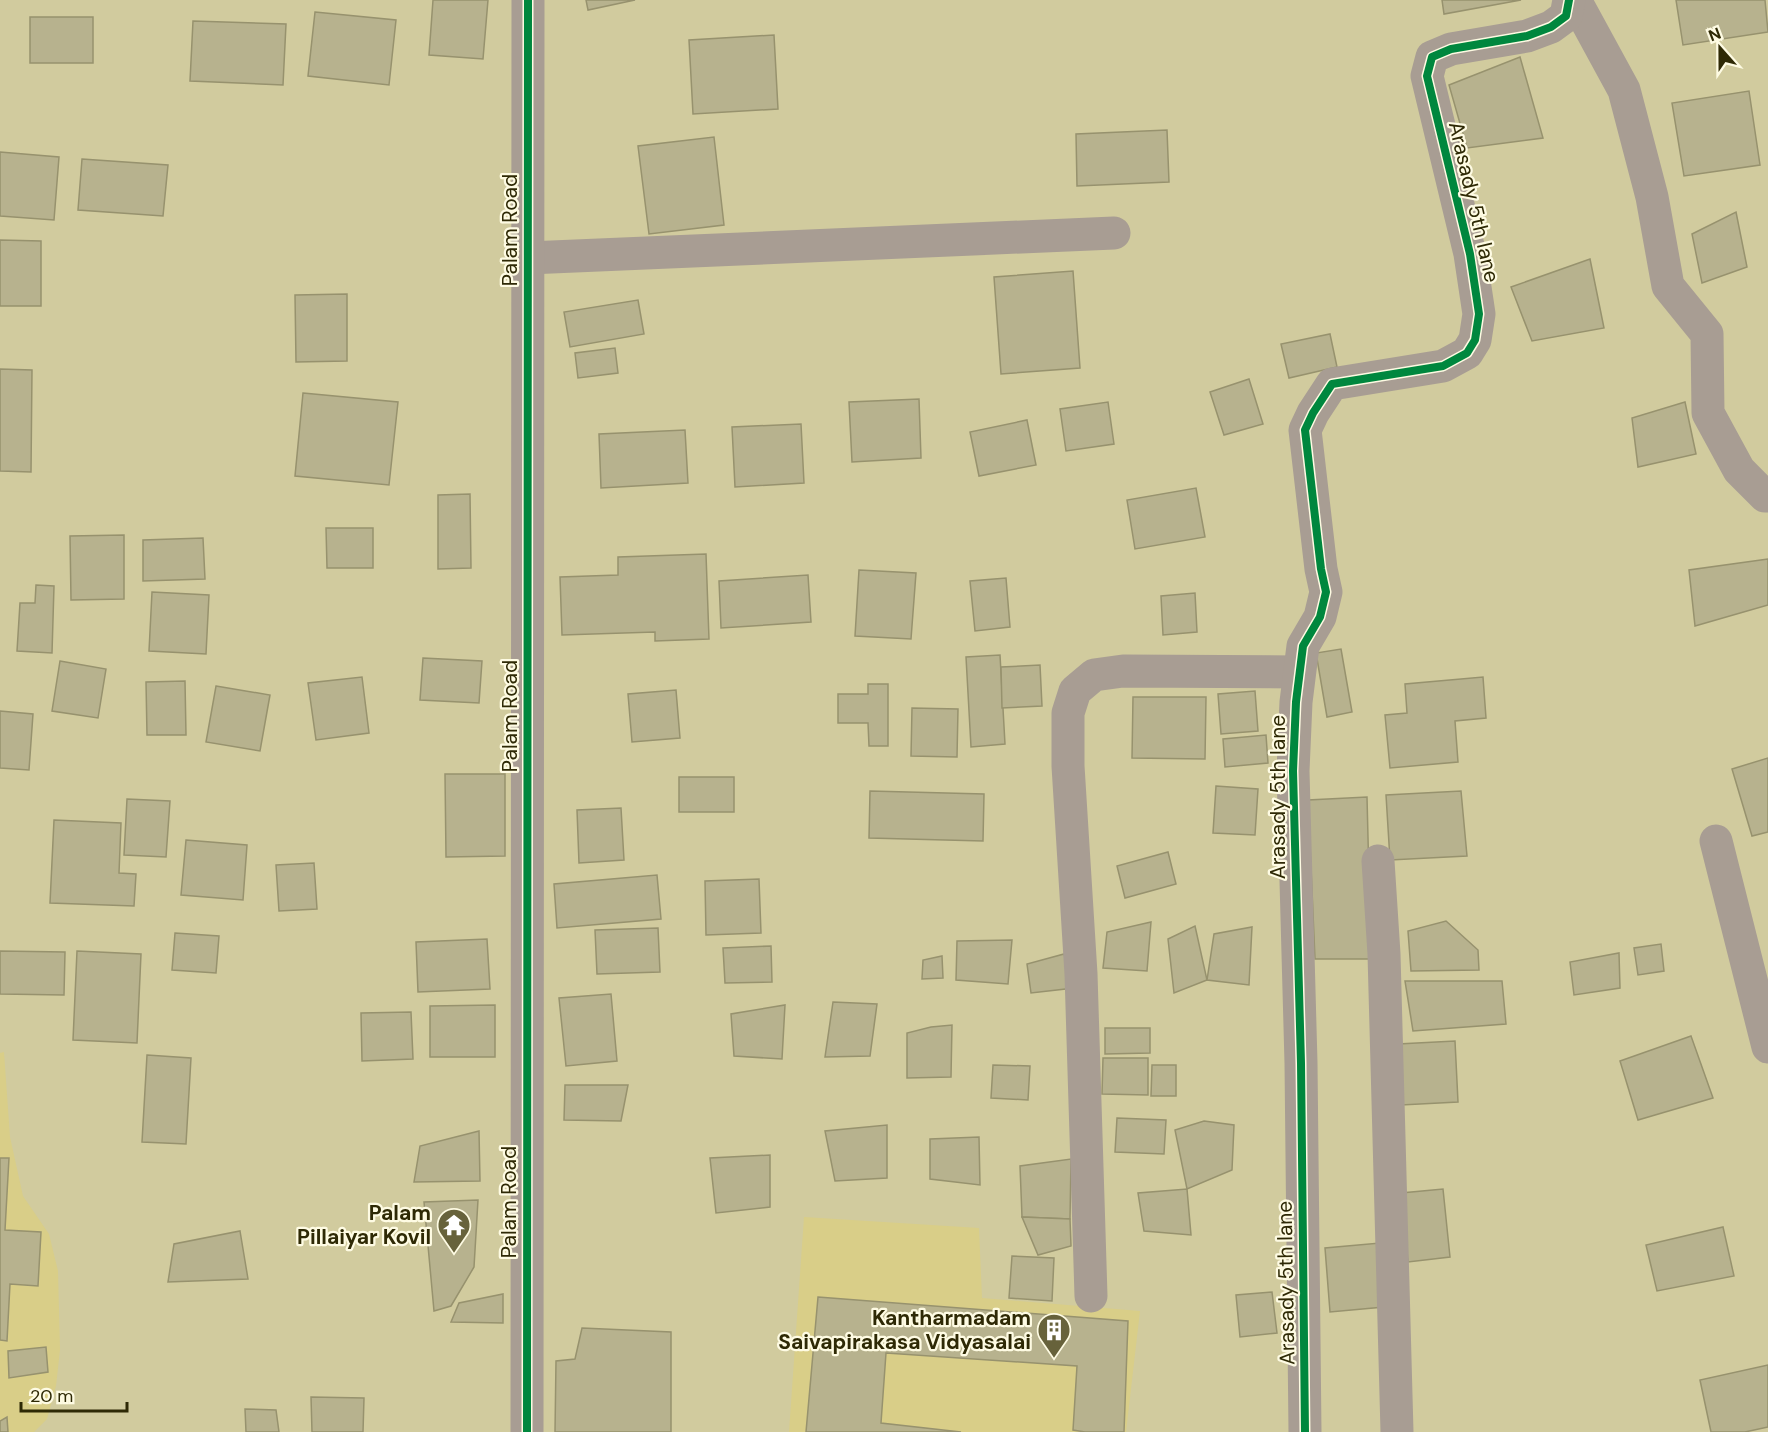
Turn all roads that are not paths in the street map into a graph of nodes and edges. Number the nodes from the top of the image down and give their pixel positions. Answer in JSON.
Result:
{"nodes":[{"id":1,"x":528,"y":0,"type":"edge"},
{"id":2,"x":1569,"y":0,"type":"edge"},
{"id":3,"x":1575,"y":0,"type":"edge"},
{"id":4,"x":1114,"y":233,"type":"dead end"},
{"id":5,"x":528,"y":258,"type":"junction"},
{"id":6,"x":1768,"y":496,"type":"edge"},
{"id":7,"x":1298,"y":672,"type":"junction"},
{"id":8,"x":1716,"y":841,"type":"dead end"},
{"id":9,"x":1378,"y":861,"type":"dead end"},
{"id":10,"x":1768,"y":1047,"type":"edge"},
{"id":11,"x":1091,"y":1296,"type":"dead end"},
{"id":12,"x":527,"y":1432,"type":"edge"},
{"id":13,"x":1305,"y":1432,"type":"edge"},
{"id":14,"x":1397,"y":1432,"type":"edge"}],
"edges":[{"from":1,"to":5,"type":"street","name":"Palam Road"},
{"from":2,"to":7,"type":"street","name":"Arasady 5th lane"},
{"from":3,"to":6,"type":"street"},
{"from":4,"to":5,"type":"street"},
{"from":5,"to":12,"type":"street","name":"Palam Road"},
{"from":7,"to":11,"type":"street"},
{"from":7,"to":13,"type":"street","name":"Arasady 5th lane"},
{"from":8,"to":10,"type":"street"},
{"from":9,"to":14,"type":"street"}]}
